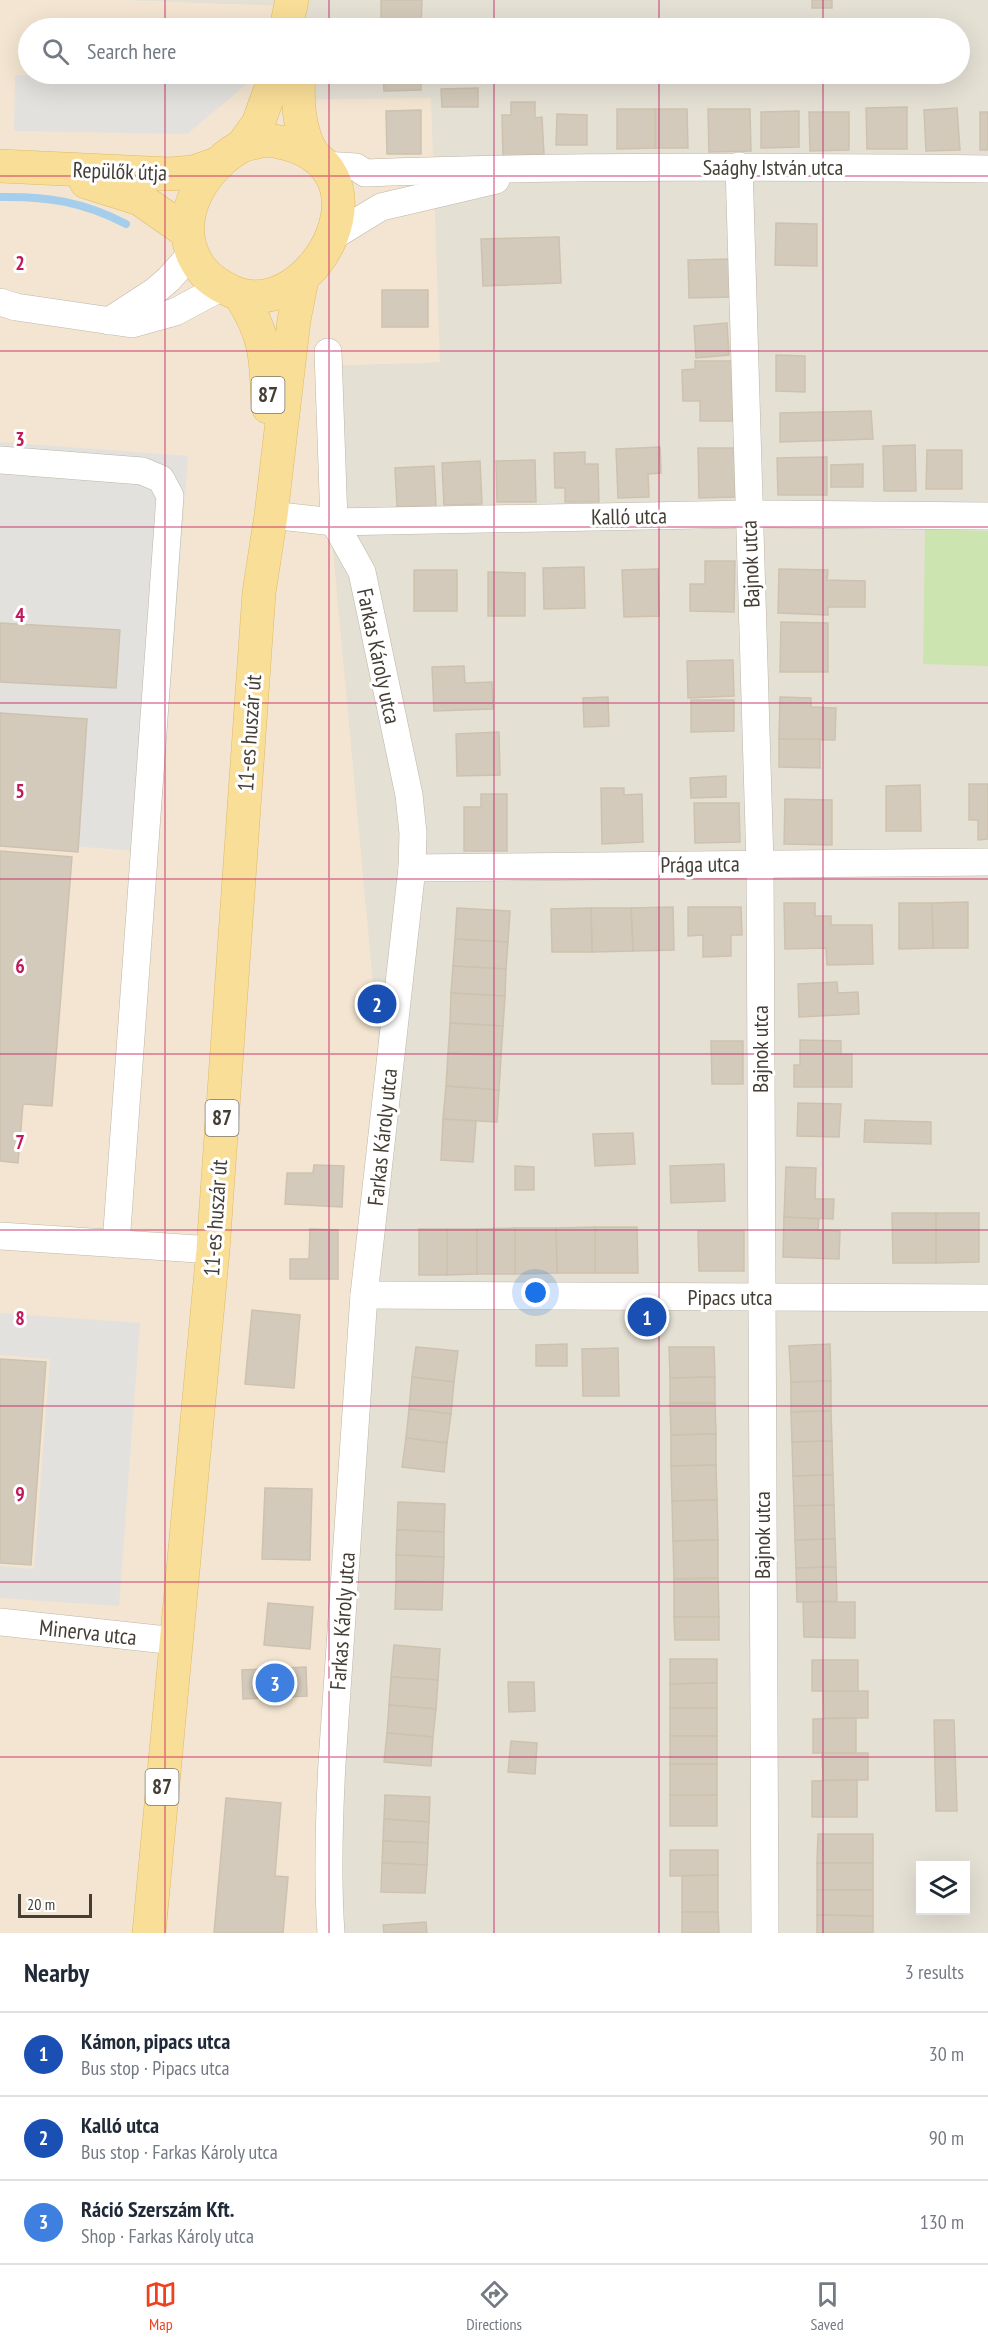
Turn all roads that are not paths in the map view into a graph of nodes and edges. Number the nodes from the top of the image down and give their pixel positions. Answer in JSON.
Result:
{"nodes":[{"id":1,"x":292,"y":0,"type":"edge"},
{"id":2,"x":306,"y":0,"type":"edge"},
{"id":3,"x":288,"y":18,"type":"edge"},
{"id":4,"x":304,"y":18,"type":"edge"},
{"id":5,"x":272,"y":84,"type":"edge"},
{"id":6,"x":299,"y":84,"type":"edge"},
{"id":7,"x":231,"y":155,"type":"junction"},
{"id":8,"x":319,"y":160,"type":"junction"},
{"id":9,"x":10,"y":166,"type":"edge"},
{"id":10,"x":739,"y":166,"type":"junction"},
{"id":11,"x":988,"y":169,"type":"edge"},
{"id":12,"x":559,"y":170,"type":"junction"},
{"id":13,"x":332,"y":237,"type":"junction"},
{"id":14,"x":189,"y":242,"type":"junction"},
{"id":15,"x":302,"y":279,"type":"junction"},
{"id":16,"x":231,"y":291,"type":"junction"},
{"id":17,"x":0,"y":302,"type":"edge"},
{"id":18,"x":109,"y":321,"type":"junction"},
{"id":19,"x":328,"y":352,"type":"dead end"},
{"id":20,"x":0,"y":460,"type":"edge"},
{"id":21,"x":272,"y":509,"type":"junction"},
{"id":22,"x":748,"y":514,"type":"junction"},
{"id":23,"x":988,"y":516,"type":"edge"},
{"id":24,"x":334,"y":522,"type":"junction"},
{"id":25,"x":988,"y":862,"type":"edge"},
{"id":26,"x":760,"y":864,"type":"junction"},
{"id":27,"x":412,"y":868,"type":"junction"},
{"id":28,"x":0,"y":1236,"type":"edge"},
{"id":29,"x":116,"y":1244,"type":"junction"},
{"id":30,"x":213,"y":1250,"type":"junction"},
{"id":31,"x":364,"y":1295,"type":"junction"},
{"id":32,"x":761,"y":1297,"type":"junction"},
{"id":33,"x":988,"y":1298,"type":"edge"},
{"id":34,"x":0,"y":1622,"type":"edge"},
{"id":35,"x":176,"y":1641,"type":"junction"},
{"id":36,"x":149,"y":1933,"type":"edge"},
{"id":37,"x":331,"y":1933,"type":"edge"},
{"id":38,"x":765,"y":1933,"type":"edge"}],
"edges":[{"from":1,"to":3,"type":"main road"},
{"from":2,"to":4,"type":"main road"},
{"from":5,"to":7,"type":"main road"},
{"from":6,"to":8,"type":"main road"},
{"from":7,"to":8,"type":"main road","number":"87"},
{"from":7,"to":9,"type":"main road","name":"Repülők útja","number":"87"},
{"from":7,"to":14,"type":"main road"},
{"from":8,"to":12,"type":"street","name":"Saághy István utca"},
{"from":8,"to":13,"type":"main road","number":"87"},
{"from":9,"to":14,"type":"main road","name":"Repülők útja","number":"87"},
{"from":10,"to":11,"type":"street","name":"Saághy István utca"},
{"from":10,"to":12,"type":"street","name":"Saághy István utca"},
{"from":10,"to":22,"type":"street","name":"Bajnok utca"},
{"from":12,"to":13,"type":"street","name":"Saághy István utca"},
{"from":13,"to":15,"type":"main road","number":"87"},
{"from":14,"to":16,"type":"main road","number":"87"},
{"from":14,"to":18,"type":"street"},
{"from":15,"to":16,"type":"main road","number":"87"},
{"from":15,"to":21,"type":"main road","number":"87"},
{"from":16,"to":18,"type":"street"},
{"from":16,"to":21,"type":"main road","number":"87"},
{"from":17,"to":18,"type":"street"},
{"from":19,"to":24,"type":"street","name":"Farkas Károly utca"},
{"from":20,"to":29,"type":"street"},
{"from":21,"to":24,"type":"street","name":"Kalló utca"},
{"from":21,"to":30,"type":"main road","name":"11-es huszár út","number":"87"},
{"from":22,"to":23,"type":"street","name":"Kalló utca"},
{"from":22,"to":24,"type":"street","name":"Kalló utca"},
{"from":22,"to":26,"type":"street","name":"Bajnok utca"},
{"from":24,"to":27,"type":"street","name":"Farkas Károly utca"},
{"from":25,"to":26,"type":"street","name":"Prága utca"},
{"from":26,"to":27,"type":"street","name":"Prága utca"},
{"from":26,"to":32,"type":"street","name":"Bajnok utca"},
{"from":27,"to":31,"type":"street","name":"Farkas Károly utca"},
{"from":28,"to":29,"type":"street"},
{"from":29,"to":30,"type":"street"},
{"from":30,"to":35,"type":"main road","name":"11-es huszár út","number":"87"},
{"from":31,"to":32,"type":"street","name":"Pipacs utca"},
{"from":31,"to":37,"type":"street","name":"Farkas Károly utca"},
{"from":32,"to":33,"type":"street","name":"Pipacs utca"},
{"from":32,"to":38,"type":"street","name":"Bajnok utca"},
{"from":34,"to":35,"type":"street","name":"Minerva utca"},
{"from":35,"to":36,"type":"main road","name":"11-es huszár út","number":"87"}]}
